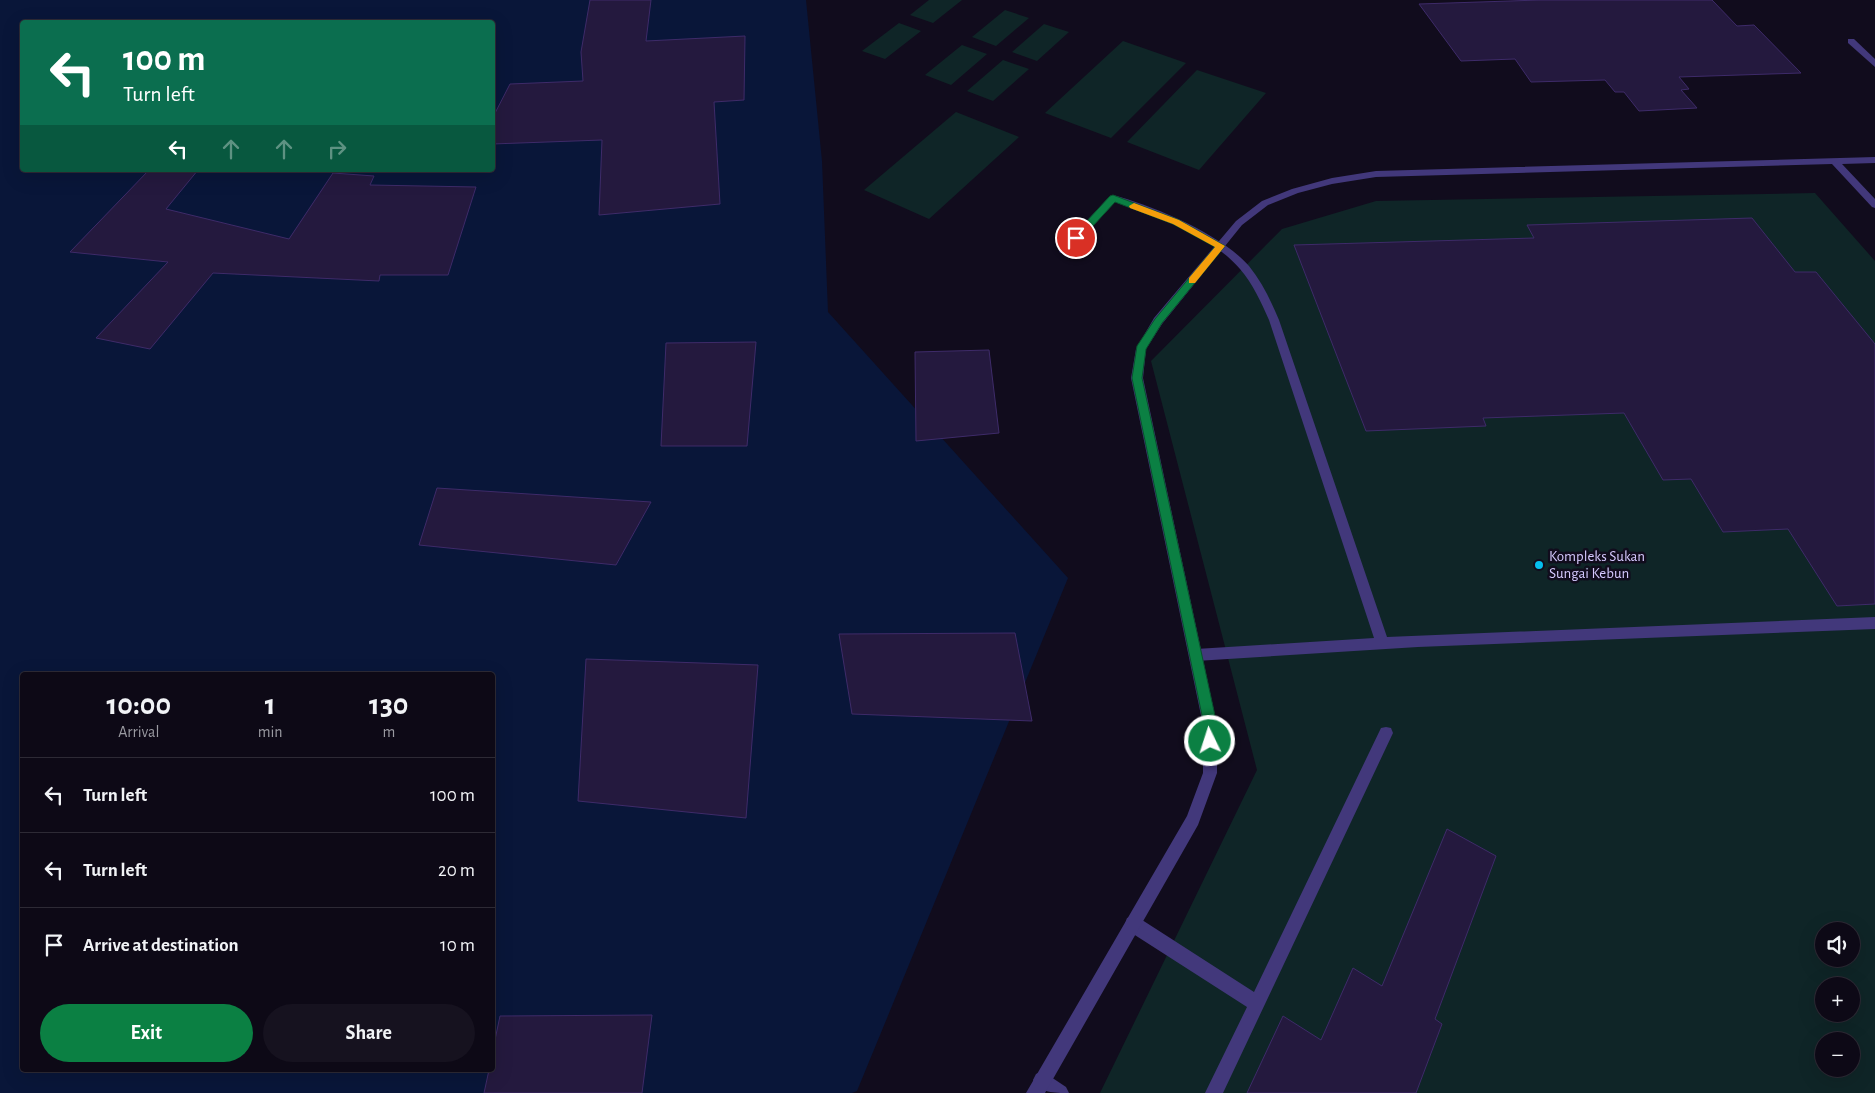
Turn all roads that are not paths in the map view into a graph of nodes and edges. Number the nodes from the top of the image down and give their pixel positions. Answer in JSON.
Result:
{"nodes":[{"id":1,"x":1851,"y":41,"type":"dead end"},
{"id":2,"x":1875,"y":64,"type":"edge"},
{"id":3,"x":1875,"y":160,"type":"edge"},
{"id":4,"x":1835,"y":162,"type":"junction"},
{"id":5,"x":1875,"y":205,"type":"edge"},
{"id":6,"x":1220,"y":246,"type":"junction"},
{"id":7,"x":1064,"y":251,"type":"dead end"},
{"id":8,"x":1875,"y":623,"type":"edge"},
{"id":9,"x":1382,"y":643,"type":"junction"},
{"id":10,"x":1196,"y":655,"type":"junction"},
{"id":11,"x":1386,"y":733,"type":"dead end"},
{"id":12,"x":1133,"y":924,"type":"junction"},
{"id":13,"x":1257,"y":1004,"type":"junction"},
{"id":14,"x":1038,"y":1087,"type":"edge"},
{"id":15,"x":1060,"y":1093,"type":"edge"},
{"id":16,"x":1214,"y":1093,"type":"edge"}],
"edges":[{"from":1,"to":2,"type":"street"},
{"from":3,"to":4,"type":"street"},
{"from":4,"to":5,"type":"street"},
{"from":4,"to":6,"type":"street"},
{"from":6,"to":7,"type":"street"},
{"from":6,"to":9,"type":"street"},
{"from":6,"to":10,"type":"street"},
{"from":8,"to":9,"type":"street"},
{"from":9,"to":10,"type":"street"},
{"from":10,"to":12,"type":"street"},
{"from":11,"to":13,"type":"street"},
{"from":12,"to":13,"type":"street"},
{"from":12,"to":14,"type":"street"},
{"from":13,"to":16,"type":"street"},
{"from":14,"to":15,"type":"street"}]}
